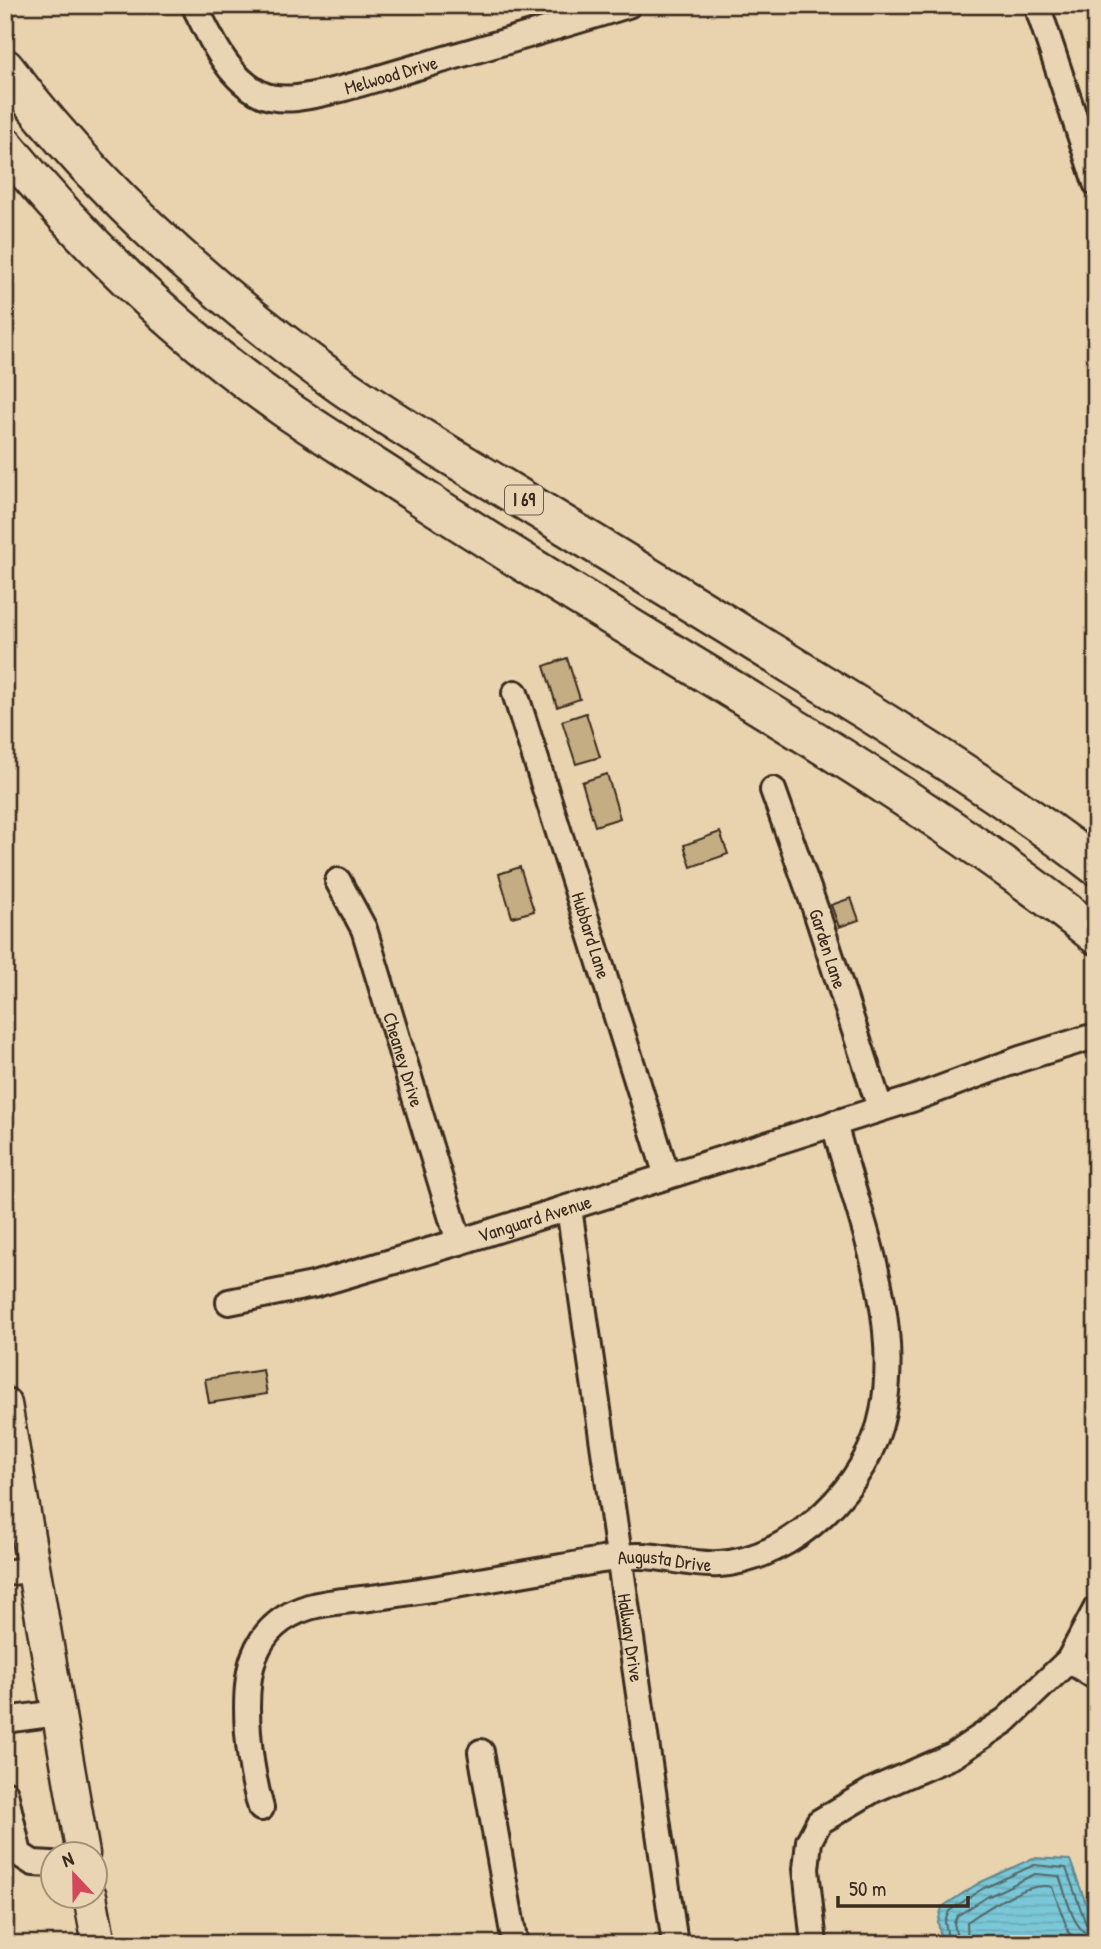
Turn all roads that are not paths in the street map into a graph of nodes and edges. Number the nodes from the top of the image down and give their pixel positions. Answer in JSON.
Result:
{"nodes":[{"id":1,"x":194,"y":5,"type":"edge"},
{"id":2,"x":628,"y":5,"type":"edge"},
{"id":3,"x":1037,"y":5,"type":"edge"},
{"id":4,"x":5,"y":68,"type":"edge"},
{"id":5,"x":5,"y":146,"type":"edge"},
{"id":6,"x":1096,"y":183,"type":"edge"},
{"id":7,"x":515,"y":693,"type":"dead end"},
{"id":8,"x":772,"y":790,"type":"dead end"},
{"id":9,"x":1096,"y":866,"type":"edge"},
{"id":10,"x":338,"y":881,"type":"dead end"},
{"id":11,"x":1096,"y":935,"type":"edge"},
{"id":12,"x":1087,"y":1038,"type":"dead end"},
{"id":13,"x":880,"y":1108,"type":"junction"},
{"id":14,"x":834,"y":1123,"type":"junction"},
{"id":15,"x":667,"y":1176,"type":"junction"},
{"id":16,"x":569,"y":1208,"type":"junction"},
{"id":17,"x":459,"y":1242,"type":"junction"},
{"id":18,"x":229,"y":1302,"type":"dead end"},
{"id":19,"x":5,"y":1404,"type":"edge"},
{"id":20,"x":9,"y":1458,"type":"edge"},
{"id":21,"x":620,"y":1558,"type":"junction"},
{"id":22,"x":19,"y":1571,"type":"edge"},
{"id":23,"x":1096,"y":1609,"type":"edge"},
{"id":24,"x":1069,"y":1660,"type":"junction"},
{"id":25,"x":1096,"y":1677,"type":"edge"},
{"id":26,"x":58,"y":1713,"type":"junction"},
{"id":27,"x":5,"y":1720,"type":"edge"},
{"id":28,"x":481,"y":1752,"type":"dead end"},
{"id":29,"x":5,"y":1793,"type":"edge"},
{"id":30,"x":261,"y":1808,"type":"dead end"},
{"id":31,"x":81,"y":1840,"type":"edge"},
{"id":32,"x":38,"y":1863,"type":"edge"},
{"id":33,"x":93,"y":1910,"type":"edge"},
{"id":34,"x":99,"y":1944,"type":"edge"},
{"id":35,"x":515,"y":1944,"type":"edge"},
{"id":36,"x":675,"y":1944,"type":"edge"},
{"id":37,"x":814,"y":1944,"type":"edge"}],
"edges":[{"from":1,"to":2,"type":"street","name":"Melwood Drive"},
{"from":3,"to":6,"type":"street"},
{"from":4,"to":9,"type":"highway","number":"I 69"},
{"from":5,"to":11,"type":"highway"},
{"from":7,"to":15,"type":"street","name":"Hubbard Lane"},
{"from":8,"to":13,"type":"street","name":"Garden Lane"},
{"from":10,"to":17,"type":"street","name":"Cheaney Drive"},
{"from":12,"to":13,"type":"street"},
{"from":13,"to":14,"type":"street","name":"Vanguard Avenue"},
{"from":14,"to":15,"type":"street","name":"Vanguard Avenue"},
{"from":14,"to":21,"type":"street","name":"Augusta Drive"},
{"from":15,"to":16,"type":"street","name":"Vanguard Avenue"},
{"from":16,"to":17,"type":"street","name":"Vanguard Avenue"},
{"from":16,"to":21,"type":"street","name":"Hallway Drive"},
{"from":17,"to":18,"type":"street","name":"Vanguard Avenue"},
{"from":19,"to":20,"type":"main road"},
{"from":20,"to":22,"type":"main road"},
{"from":21,"to":30,"type":"street","name":"Augusta Drive"},
{"from":21,"to":36,"type":"street","name":"Hallway Drive"},
{"from":22,"to":26,"type":"main road"},
{"from":23,"to":24,"type":"street"},
{"from":24,"to":25,"type":"street"},
{"from":24,"to":37,"type":"street"},
{"from":26,"to":27,"type":"street"},
{"from":26,"to":31,"type":"main road"},
{"from":28,"to":35,"type":"street"},
{"from":29,"to":32,"type":"street"},
{"from":33,"to":34,"type":"main road"}]}
